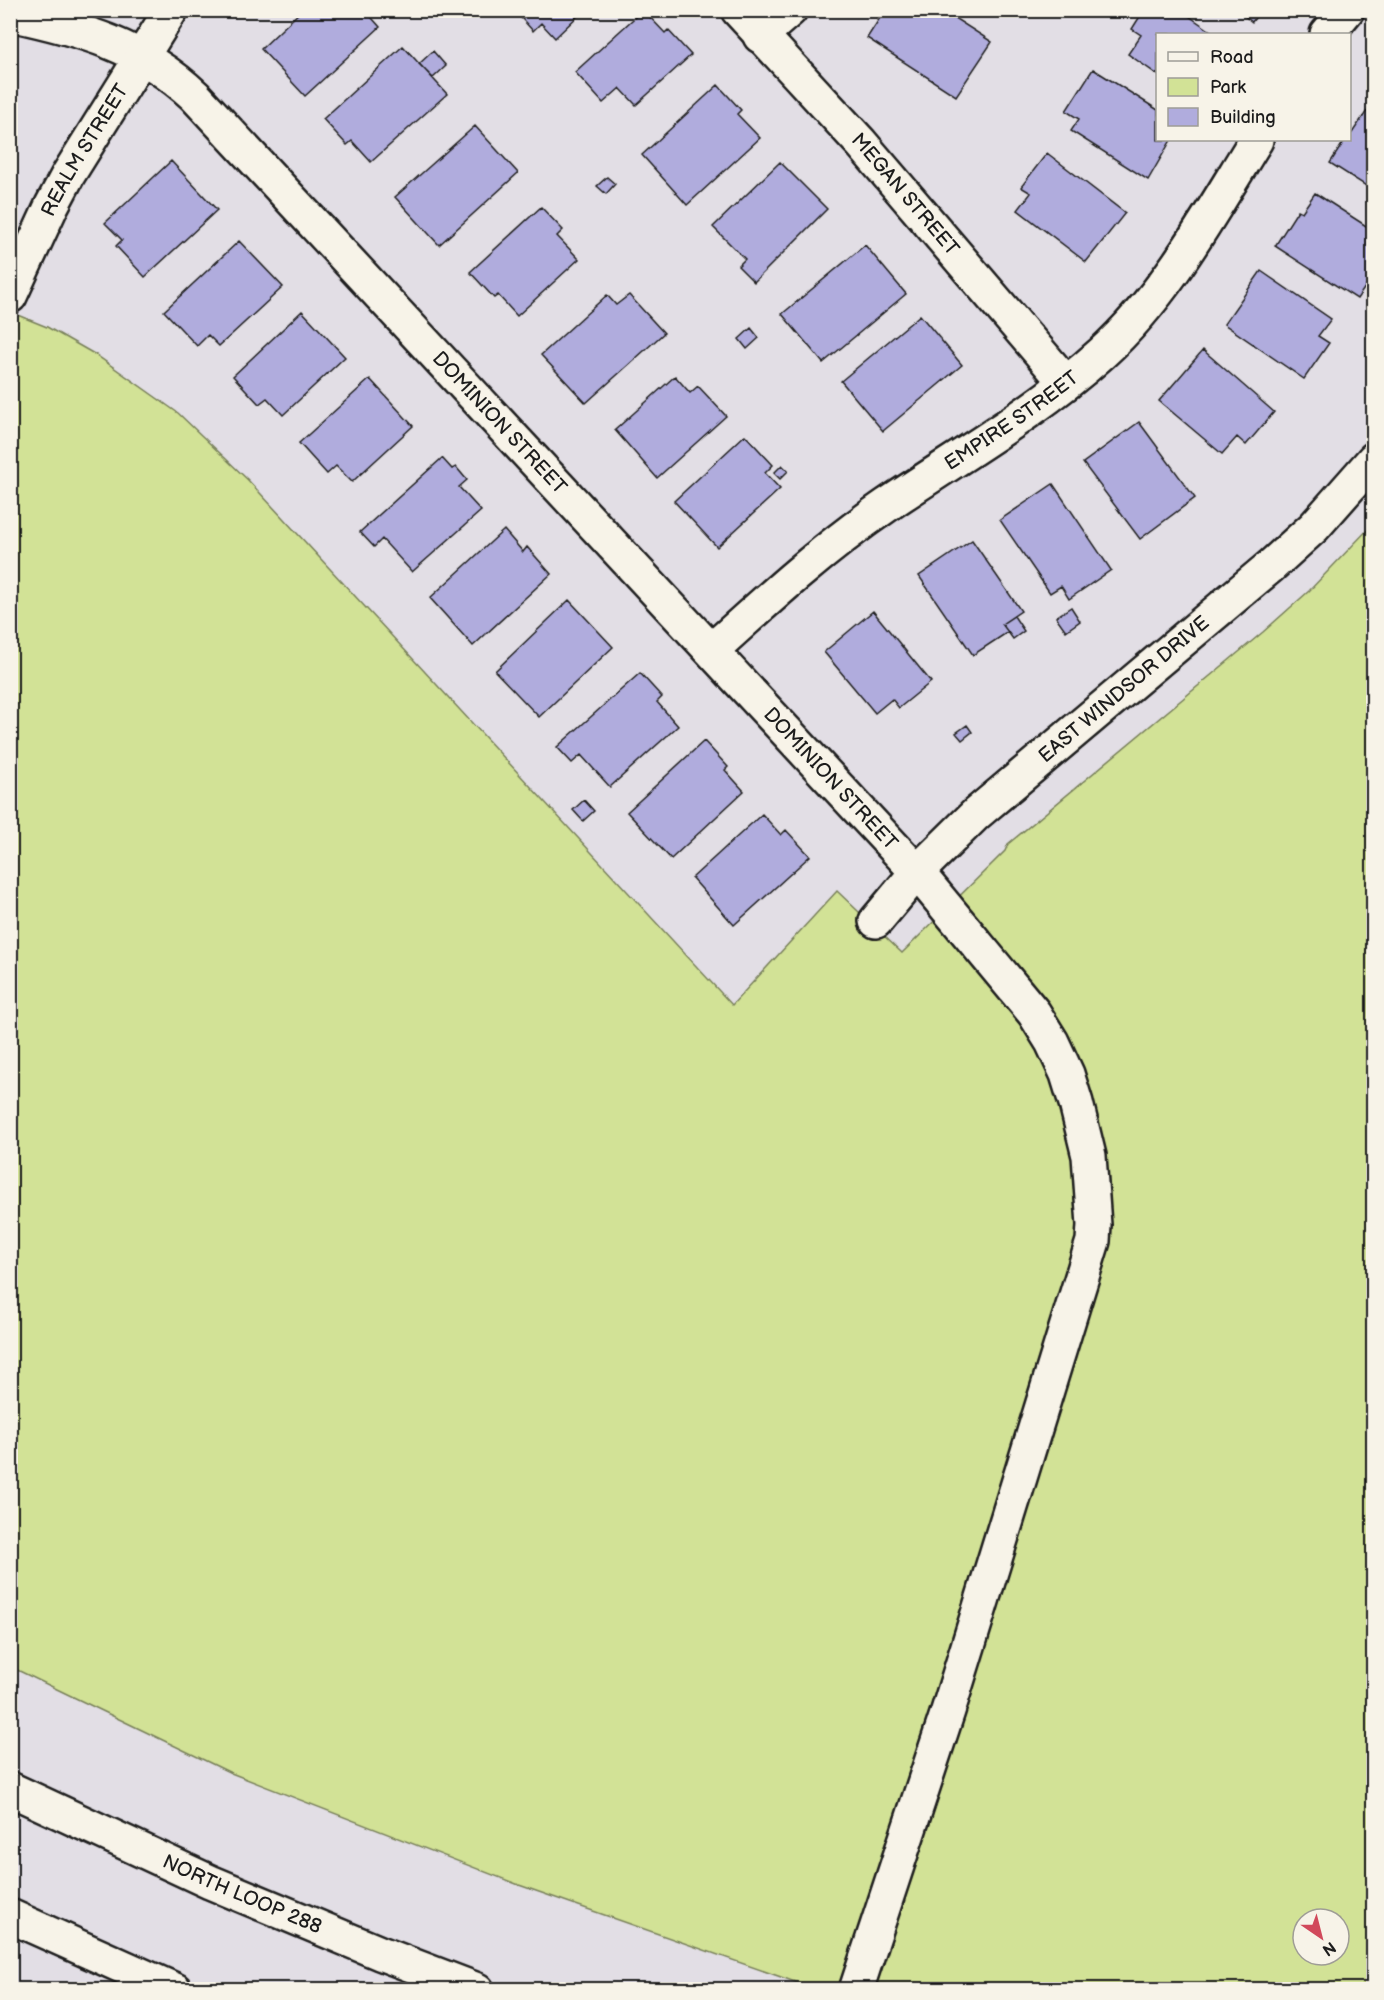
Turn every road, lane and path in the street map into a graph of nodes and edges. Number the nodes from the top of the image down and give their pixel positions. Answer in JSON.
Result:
{"nodes":[{"id":1,"x":171,"y":10,"type":"edge"},
{"id":2,"x":738,"y":10,"type":"edge"},
{"id":3,"x":790,"y":10,"type":"edge"},
{"id":4,"x":1347,"y":10,"type":"edge"},
{"id":5,"x":10,"y":14,"type":"edge"},
{"id":6,"x":1329,"y":33,"type":"edge"},
{"id":7,"x":760,"y":36,"type":"junction"},
{"id":8,"x":143,"y":56,"type":"junction"},
{"id":9,"x":1255,"y":141,"type":"edge"},
{"id":10,"x":10,"y":296,"type":"edge"},
{"id":11,"x":1066,"y":383,"type":"junction"},
{"id":12,"x":1374,"y":459,"type":"edge"},
{"id":13,"x":712,"y":650,"type":"junction"},
{"id":14,"x":917,"y":872,"type":"junction"},
{"id":15,"x":876,"y":921,"type":"dead end"},
{"id":16,"x":10,"y":1789,"type":"edge"},
{"id":17,"x":10,"y":1916,"type":"edge"},
{"id":18,"x":174,"y":1989,"type":"edge"},
{"id":19,"x":477,"y":1989,"type":"edge"},
{"id":20,"x":856,"y":1989,"type":"edge"}],
"edges":[{"from":1,"to":8,"type":"main road","name":"REALM STREET"},
{"from":2,"to":7,"type":"main road","name":"MEGAN STREET"},
{"from":3,"to":7,"type":"main road"},
{"from":4,"to":6,"type":"main road"},
{"from":5,"to":8,"type":"main road","name":"DOMINION STREET"},
{"from":7,"to":11,"type":"main road","name":"MEGAN STREET"},
{"from":8,"to":10,"type":"main road","name":"REALM STREET"},
{"from":8,"to":13,"type":"main road","name":"DOMINION STREET"},
{"from":9,"to":11,"type":"main road","name":"EMPIRE STREET"},
{"from":11,"to":13,"type":"main road","name":"EMPIRE STREET"},
{"from":12,"to":14,"type":"main road","name":"EAST WINDSOR DRIVE"},
{"from":13,"to":14,"type":"main road","name":"DOMINION STREET"},
{"from":14,"to":15,"type":"main road","name":"EAST WINDSOR DRIVE"},
{"from":14,"to":20,"type":"main road","name":"DOMINION STREET"},
{"from":16,"to":19,"type":"main road","name":"NORTH LOOP 288"},
{"from":17,"to":18,"type":"main road"}]}
